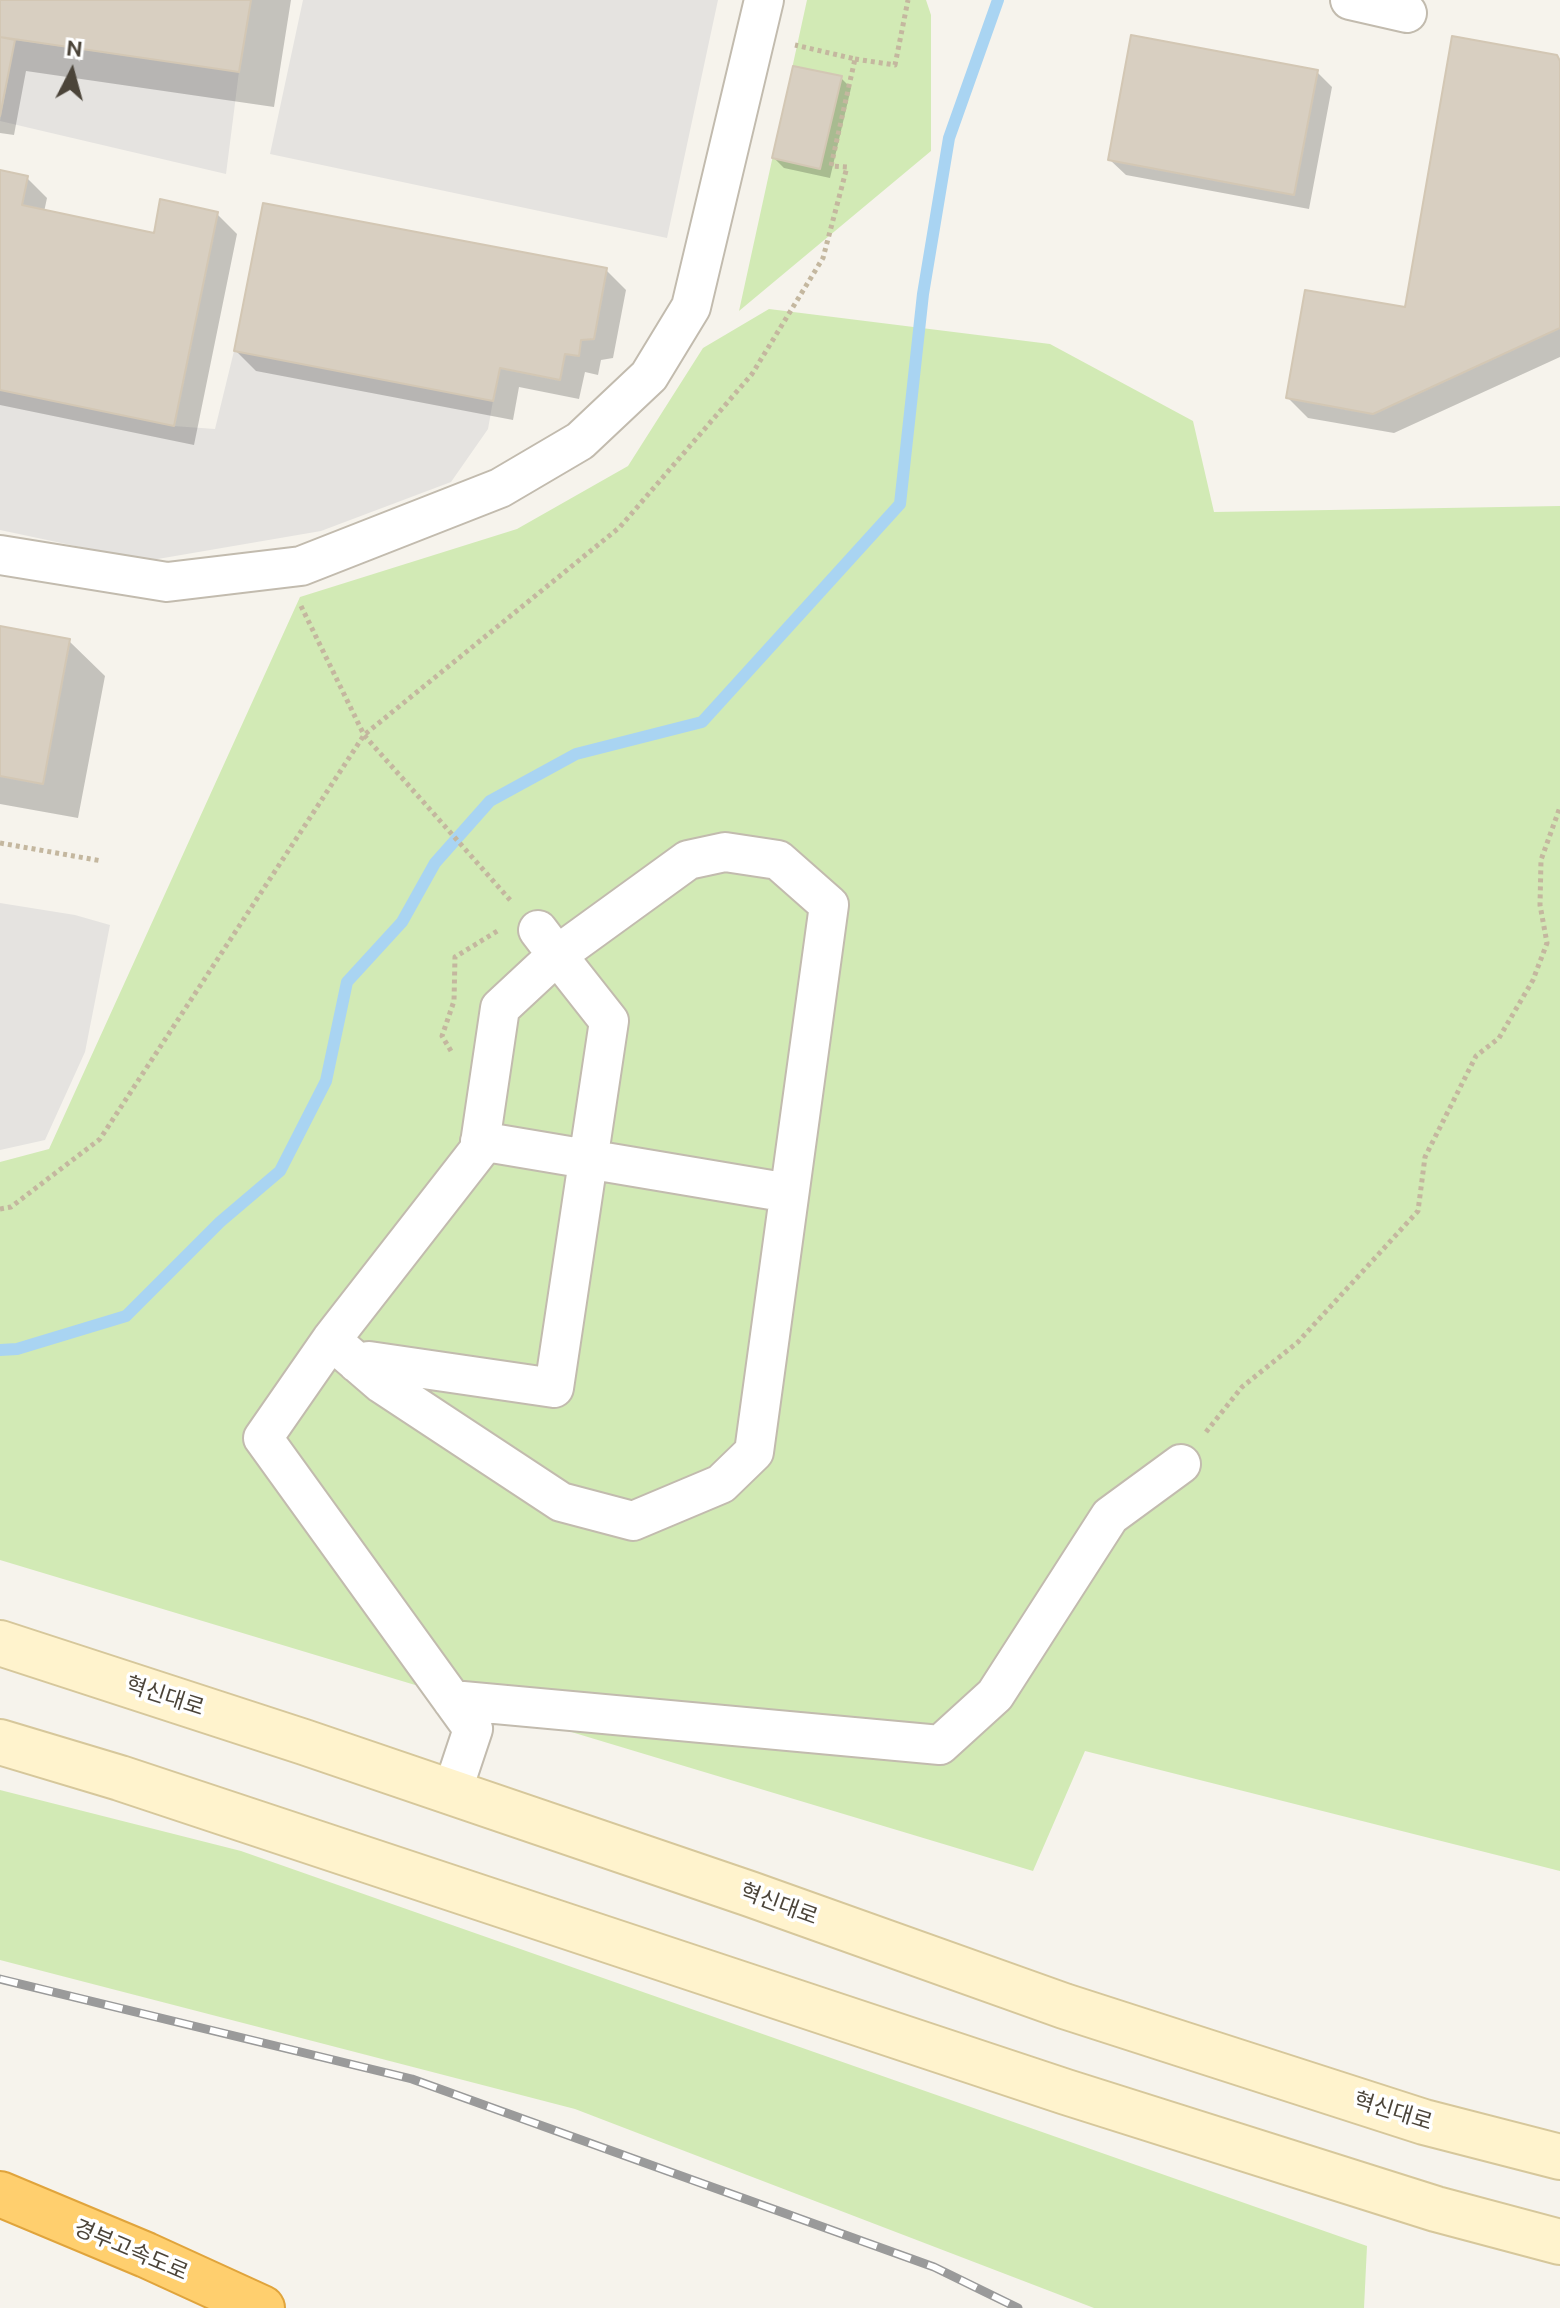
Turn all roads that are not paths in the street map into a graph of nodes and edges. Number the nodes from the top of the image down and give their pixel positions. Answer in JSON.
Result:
{"nodes":[{"id":1,"x":1350,"y":0,"type":"edge"},
{"id":2,"x":1407,"y":13,"type":"dead end"},
{"id":3,"x":760,"y":18,"type":"edge"},
{"id":4,"x":0,"y":555,"type":"edge"},
{"id":5,"x":547,"y":943,"type":"junction"},
{"id":6,"x":480,"y":1141,"type":"junction"},
{"id":7,"x":588,"y":1159,"type":"junction"},
{"id":8,"x":789,"y":1193,"type":"junction"},
{"id":9,"x":344,"y":1352,"type":"junction"},
{"id":10,"x":1181,"y":1464,"type":"road end"},
{"id":11,"x":0,"y":1643,"type":"edge"},
{"id":12,"x":452,"y":1700,"type":"junction"},
{"id":13,"x":0,"y":1742,"type":"edge"},
{"id":14,"x":452,"y":1792,"type":"junction"},
{"id":15,"x":1560,"y":2157,"type":"edge"},
{"id":16,"x":0,"y":2194,"type":"edge"},
{"id":17,"x":1560,"y":2242,"type":"edge"},
{"id":18,"x":262,"y":2308,"type":"edge"}],
"edges":[{"from":1,"to":2,"type":"street"},
{"from":3,"to":4,"type":"street"},
{"from":5,"to":6,"type":"street"},
{"from":5,"to":7,"type":"street"},
{"from":5,"to":8,"type":"street"},
{"from":6,"to":7,"type":"street"},
{"from":6,"to":9,"type":"street"},
{"from":7,"to":8,"type":"street"},
{"from":7,"to":9,"type":"street"},
{"from":8,"to":9,"type":"street"},
{"from":9,"to":12,"type":"street"},
{"from":10,"to":12,"type":"street"},
{"from":11,"to":14,"type":"main road","name":"혁신대로"},
{"from":12,"to":14,"type":"street"},
{"from":13,"to":17,"type":"main road"},
{"from":14,"to":15,"type":"main road","name":"혁신대로"},
{"from":16,"to":18,"type":"highway","name":"경부고속도로"}]}
